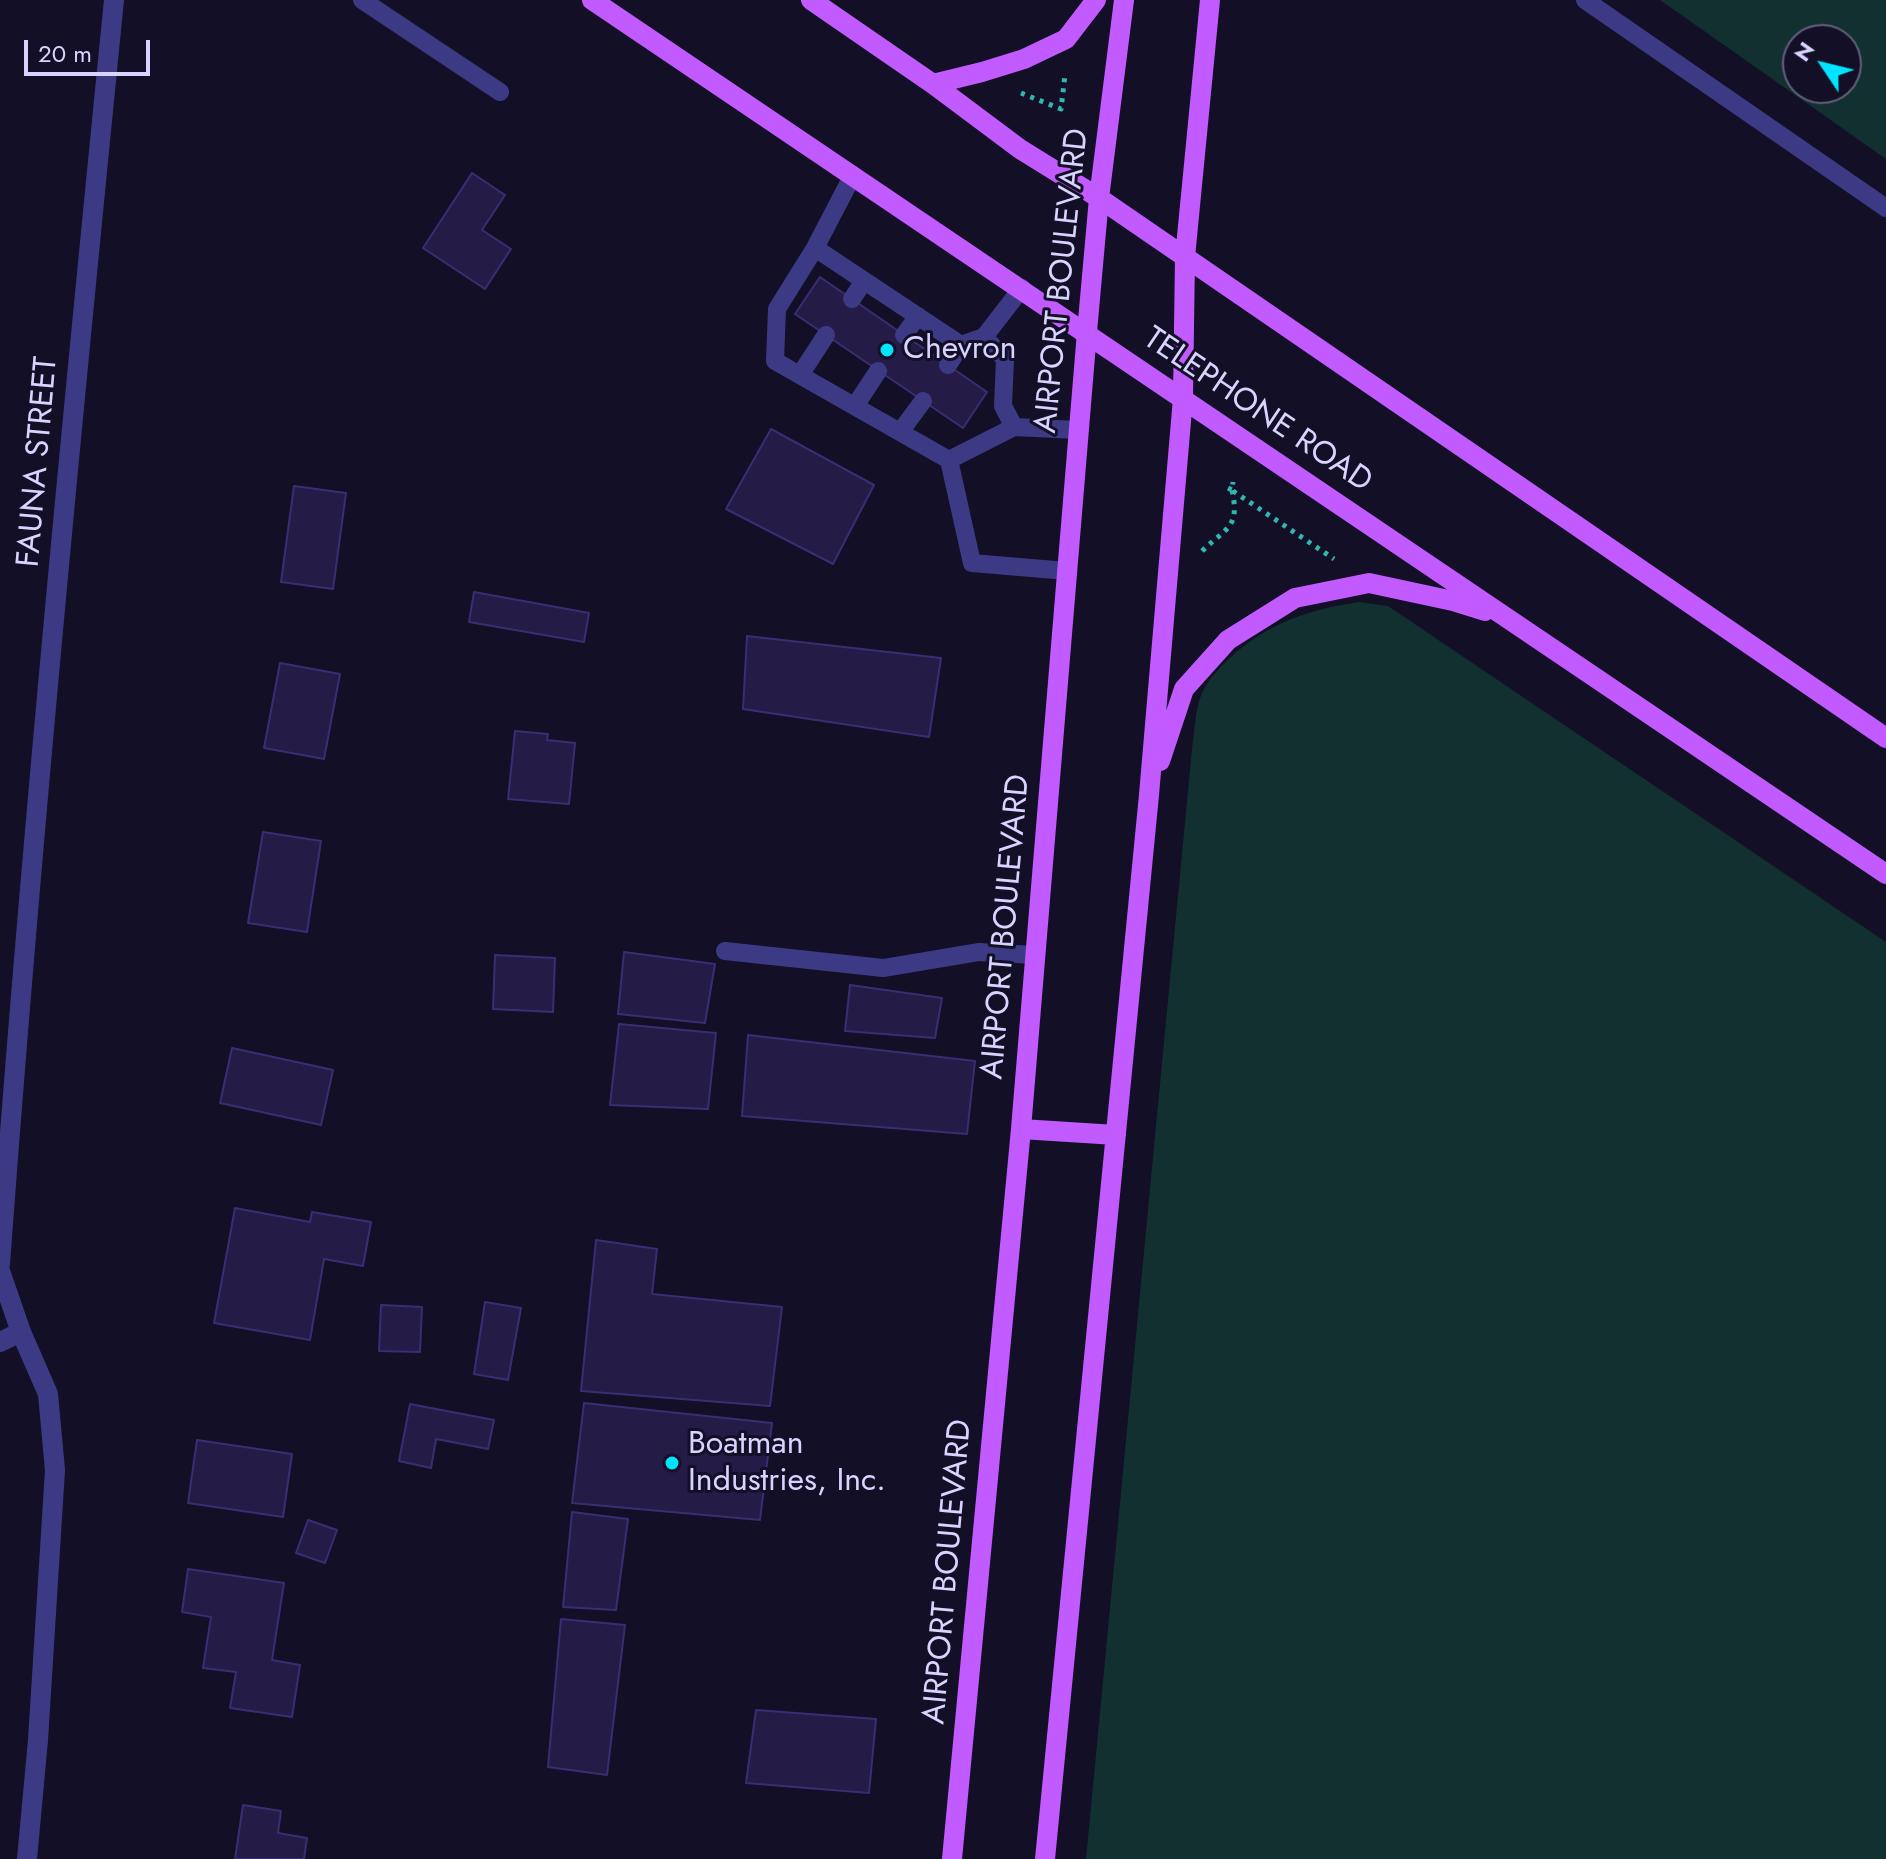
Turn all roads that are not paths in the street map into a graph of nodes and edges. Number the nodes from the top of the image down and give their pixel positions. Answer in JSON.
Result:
{"nodes":[{"id":1,"x":114,"y":0,"type":"edge"},
{"id":2,"x":362,"y":0,"type":"edge"},
{"id":3,"x":592,"y":0,"type":"edge"},
{"id":4,"x":811,"y":0,"type":"edge"},
{"id":5,"x":1096,"y":0,"type":"edge"},
{"id":6,"x":1124,"y":0,"type":"edge"},
{"id":7,"x":1210,"y":0,"type":"edge"},
{"id":8,"x":1585,"y":0,"type":"edge"},
{"id":9,"x":933,"y":84,"type":"junction"},
{"id":10,"x":500,"y":92,"type":"dead end"},
{"id":11,"x":853,"y":175,"type":"junction"},
{"id":12,"x":1099,"y":198,"type":"junction"},
{"id":13,"x":1886,"y":208,"type":"edge"},
{"id":14,"x":815,"y":248,"type":"junction"},
{"id":15,"x":1185,"y":257,"type":"junction"},
{"id":16,"x":864,"y":281,"type":"junction"},
{"id":17,"x":1022,"y":288,"type":"junction"},
{"id":18,"x":852,"y":299,"type":"dead end"},
{"id":19,"x":918,"y":316,"type":"junction"},
{"id":20,"x":1087,"y":332,"type":"junction"},
{"id":21,"x":826,"y":335,"type":"dead end"},
{"id":22,"x":904,"y":335,"type":"dead end"},
{"id":23,"x":984,"y":337,"type":"junction"},
{"id":24,"x":961,"y":345,"type":"junction"},
{"id":25,"x":948,"y":365,"type":"dead end"},
{"id":26,"x":878,"y":371,"type":"dead end"},
{"id":27,"x":800,"y":375,"type":"junction"},
{"id":28,"x":1183,"y":398,"type":"junction"},
{"id":29,"x":923,"y":401,"type":"dead end"},
{"id":30,"x":855,"y":406,"type":"junction"},
{"id":31,"x":1014,"y":427,"type":"junction"},
{"id":32,"x":1078,"y":430,"type":"junction"},
{"id":33,"x":900,"y":432,"type":"junction"},
{"id":34,"x":949,"y":460,"type":"junction"},
{"id":35,"x":1067,"y":571,"type":"junction"},
{"id":36,"x":1508,"y":619,"type":"junction"},
{"id":37,"x":1886,"y":738,"type":"edge"},
{"id":38,"x":1149,"y":795,"type":"junction"},
{"id":39,"x":1886,"y":874,"type":"edge"},
{"id":40,"x":725,"y":951,"type":"dead end"},
{"id":41,"x":1035,"y":955,"type":"junction"},
{"id":42,"x":1021,"y":1129,"type":"junction"},
{"id":43,"x":1116,"y":1135,"type":"junction"},
{"id":44,"x":0,"y":1264,"type":"edge"},
{"id":45,"x":0,"y":1271,"type":"edge"},
{"id":46,"x":21,"y":1332,"type":"junction"},
{"id":47,"x":0,"y":1342,"type":"edge"},
{"id":48,"x":27,"y":1859,"type":"edge"},
{"id":49,"x":952,"y":1859,"type":"edge"},
{"id":50,"x":1045,"y":1859,"type":"edge"}],
"edges":[{"from":1,"to":44,"type":"street","name":"FAUNA STREET"},
{"from":2,"to":10,"type":"lane"},
{"from":3,"to":11,"type":"main road","name":"TELEPHONE ROAD"},
{"from":4,"to":9,"type":"main road"},
{"from":5,"to":9,"type":"main road"},
{"from":6,"to":12,"type":"main road","name":"AIRPORT BOULEVARD"},
{"from":7,"to":15,"type":"main road"},
{"from":8,"to":13,"type":"lane"},
{"from":9,"to":12,"type":"main road"},
{"from":11,"to":14,"type":"lane"},
{"from":11,"to":17,"type":"main road","name":"TELEPHONE ROAD"},
{"from":12,"to":15,"type":"main road"},
{"from":12,"to":20,"type":"main road","name":"AIRPORT BOULEVARD"},
{"from":14,"to":16,"type":"lane"},
{"from":14,"to":27,"type":"lane"},
{"from":15,"to":28,"type":"main road"},
{"from":15,"to":37,"type":"main road"},
{"from":16,"to":18,"type":"lane"},
{"from":16,"to":19,"type":"lane"},
{"from":17,"to":20,"type":"main road","name":"TELEPHONE ROAD"},
{"from":17,"to":23,"type":"lane"},
{"from":19,"to":22,"type":"lane"},
{"from":19,"to":24,"type":"lane"},
{"from":20,"to":28,"type":"main road","name":"TELEPHONE ROAD"},
{"from":20,"to":32,"type":"main road","name":"AIRPORT BOULEVARD"},
{"from":21,"to":27,"type":"lane"},
{"from":23,"to":24,"type":"lane"},
{"from":23,"to":31,"type":"lane"},
{"from":24,"to":25,"type":"lane"},
{"from":26,"to":30,"type":"lane"},
{"from":27,"to":30,"type":"lane"},
{"from":28,"to":36,"type":"main road","name":"TELEPHONE ROAD"},
{"from":28,"to":38,"type":"main road"},
{"from":29,"to":33,"type":"lane"},
{"from":30,"to":33,"type":"lane"},
{"from":31,"to":32,"type":"lane"},
{"from":31,"to":34,"type":"lane"},
{"from":32,"to":35,"type":"main road","name":"AIRPORT BOULEVARD"},
{"from":33,"to":34,"type":"lane"},
{"from":34,"to":35,"type":"lane"},
{"from":35,"to":41,"type":"main road","name":"AIRPORT BOULEVARD"},
{"from":36,"to":38,"type":"main road"},
{"from":36,"to":39,"type":"main road","name":"TELEPHONE ROAD"},
{"from":38,"to":43,"type":"main road"},
{"from":40,"to":41,"type":"lane"},
{"from":41,"to":42,"type":"main road","name":"AIRPORT BOULEVARD"},
{"from":42,"to":43,"type":"main road"},
{"from":42,"to":49,"type":"main road","name":"AIRPORT BOULEVARD"},
{"from":43,"to":50,"type":"main road"},
{"from":45,"to":46,"type":"street"},
{"from":46,"to":47,"type":"street"},
{"from":46,"to":48,"type":"street"}]}
